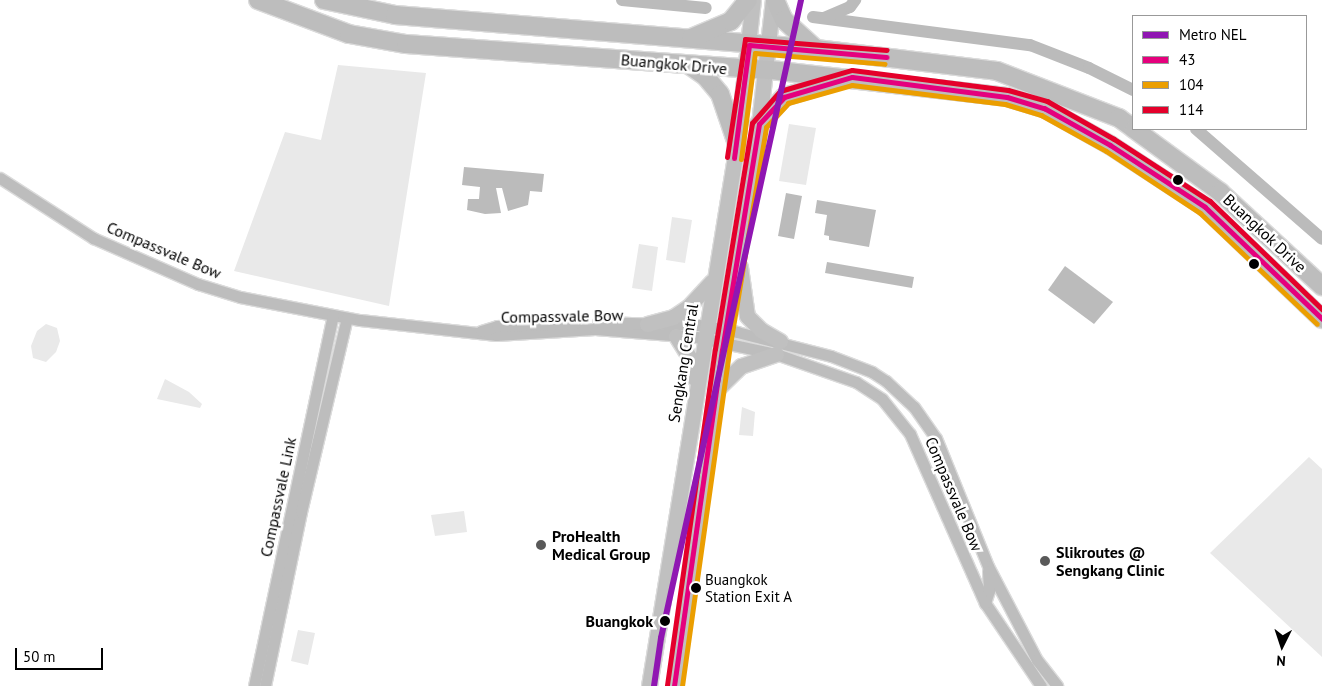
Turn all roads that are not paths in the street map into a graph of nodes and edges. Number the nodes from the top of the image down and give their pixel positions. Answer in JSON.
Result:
{"nodes":[{"id":1,"x":258,"y":0,"type":"edge"},
{"id":2,"x":324,"y":0,"type":"edge"},
{"id":3,"x":748,"y":0,"type":"edge"},
{"id":4,"x":753,"y":0,"type":"edge"},
{"id":5,"x":774,"y":0,"type":"edge"},
{"id":6,"x":686,"y":40,"type":"junction"},
{"id":7,"x":749,"y":45,"type":"junction"},
{"id":8,"x":768,"y":46,"type":"junction"},
{"id":9,"x":816,"y":49,"type":"junction"},
{"id":10,"x":688,"y":65,"type":"junction"},
{"id":11,"x":746,"y":70,"type":"junction"},
{"id":12,"x":765,"y":70,"type":"junction"},
{"id":13,"x":852,"y":78,"type":"junction"},
{"id":14,"x":759,"y":124,"type":"junction"},
{"id":15,"x":1132,"y":127,"type":"edge"},
{"id":16,"x":1137,"y":130,"type":"edge"},
{"id":17,"x":737,"y":144,"type":"junction"},
{"id":18,"x":0,"y":178,"type":"edge"},
{"id":19,"x":738,"y":243,"type":"junction"},
{"id":20,"x":715,"y":277,"type":"junction"},
{"id":21,"x":1322,"y":286,"type":"edge"},
{"id":22,"x":333,"y":315,"type":"junction"},
{"id":23,"x":347,"y":318,"type":"junction"},
{"id":24,"x":1322,"y":319,"type":"edge"},
{"id":25,"x":647,"y":324,"type":"junction"},
{"id":26,"x":481,"y":331,"type":"junction"},
{"id":27,"x":705,"y":332,"type":"junction"},
{"id":28,"x":676,"y":336,"type":"junction"},
{"id":29,"x":724,"y":336,"type":"junction"},
{"id":30,"x":778,"y":348,"type":"junction"},
{"id":31,"x":696,"y":389,"type":"junction"},
{"id":32,"x":716,"y":390,"type":"junction"},
{"id":33,"x":988,"y":566,"type":"junction"},
{"id":34,"x":985,"y":603,"type":"junction"},
{"id":35,"x":1011,"y":609,"type":"junction"},
{"id":36,"x":1007,"y":638,"type":"junction"},
{"id":37,"x":254,"y":686,"type":"edge"},
{"id":38,"x":266,"y":686,"type":"edge"},
{"id":39,"x":649,"y":686,"type":"edge"},
{"id":40,"x":674,"y":686,"type":"edge"},
{"id":41,"x":1041,"y":686,"type":"edge"},
{"id":42,"x":1058,"y":686,"type":"edge"}],
"edges":[{"from":1,"to":10,"type":"main road","name":"Buangkok Drive"},
{"from":2,"to":6,"type":"main road","name":"Buangkok Drive"},
{"from":3,"to":6,"type":"main road"},
{"from":4,"to":7,"type":"street","name":"Sengkang Central"},
{"from":5,"to":8,"type":"street"},
{"from":5,"to":9,"type":"main road"},
{"from":6,"to":7,"type":"main road","name":"Buangkok Drive"},
{"from":7,"to":8,"type":"main road","name":"Buangkok Drive"},
{"from":7,"to":11,"type":"street","name":"Sengkang Central"},
{"from":8,"to":9,"type":"main road","name":"Buangkok Drive"},
{"from":8,"to":12,"type":"street"},
{"from":9,"to":15,"type":"main road","name":"Buangkok Drive"},
{"from":10,"to":11,"type":"main road","name":"Buangkok Drive"},
{"from":10,"to":17,"type":"main road"},
{"from":11,"to":12,"type":"main road","name":"Buangkok Drive"},
{"from":11,"to":17,"type":"street","name":"Sengkang Central"},
{"from":12,"to":13,"type":"main road","name":"Buangkok Drive"},
{"from":12,"to":14,"type":"street"},
{"from":13,"to":14,"type":"main road"},
{"from":13,"to":24,"type":"main road","name":"Buangkok Drive"},
{"from":14,"to":19,"type":"street"},
{"from":16,"to":21,"type":"main road","name":"Buangkok Drive"},
{"from":17,"to":20,"type":"street","name":"Sengkang Central"},
{"from":18,"to":22,"type":"street","name":"Compassvale Bow"},
{"from":19,"to":29,"type":"street"},
{"from":19,"to":30,"type":"street"},
{"from":20,"to":25,"type":"street"},
{"from":20,"to":27,"type":"street","name":"Sengkang Central"},
{"from":22,"to":23,"type":"street","name":"Compassvale Bow"},
{"from":22,"to":37,"type":"street","name":"Compassvale Link"},
{"from":23,"to":26,"type":"street","name":"Compassvale Bow"},
{"from":23,"to":38,"type":"street","name":"Compassvale Link"},
{"from":25,"to":26,"type":"street","name":"Compassvale Bow"},
{"from":25,"to":27,"type":"street","name":"Compassvale Bow"},
{"from":26,"to":28,"type":"street","name":"Compassvale Bow"},
{"from":27,"to":28,"type":"street","name":"Compassvale Bow"},
{"from":27,"to":29,"type":"street","name":"Compassvale Bow"},
{"from":27,"to":31,"type":"street","name":"Sengkang Central"},
{"from":28,"to":31,"type":"street"},
{"from":29,"to":30,"type":"street","name":"Compassvale Bow"},
{"from":29,"to":32,"type":"street"},
{"from":30,"to":32,"type":"street"},
{"from":30,"to":33,"type":"street","name":"Compassvale Bow"},
{"from":30,"to":34,"type":"street","name":"Compassvale Bow"},
{"from":31,"to":39,"type":"street","name":"Sengkang Central"},
{"from":32,"to":40,"type":"street"},
{"from":33,"to":34,"type":"street","name":"Compassvale Bow"},
{"from":33,"to":35,"type":"street","name":"Compassvale Bow"},
{"from":34,"to":36,"type":"street","name":"Compassvale Bow"},
{"from":35,"to":36,"type":"street"},
{"from":35,"to":42,"type":"street","name":"Compassvale Bow"},
{"from":36,"to":41,"type":"street","name":"Compassvale Bow"}]}
